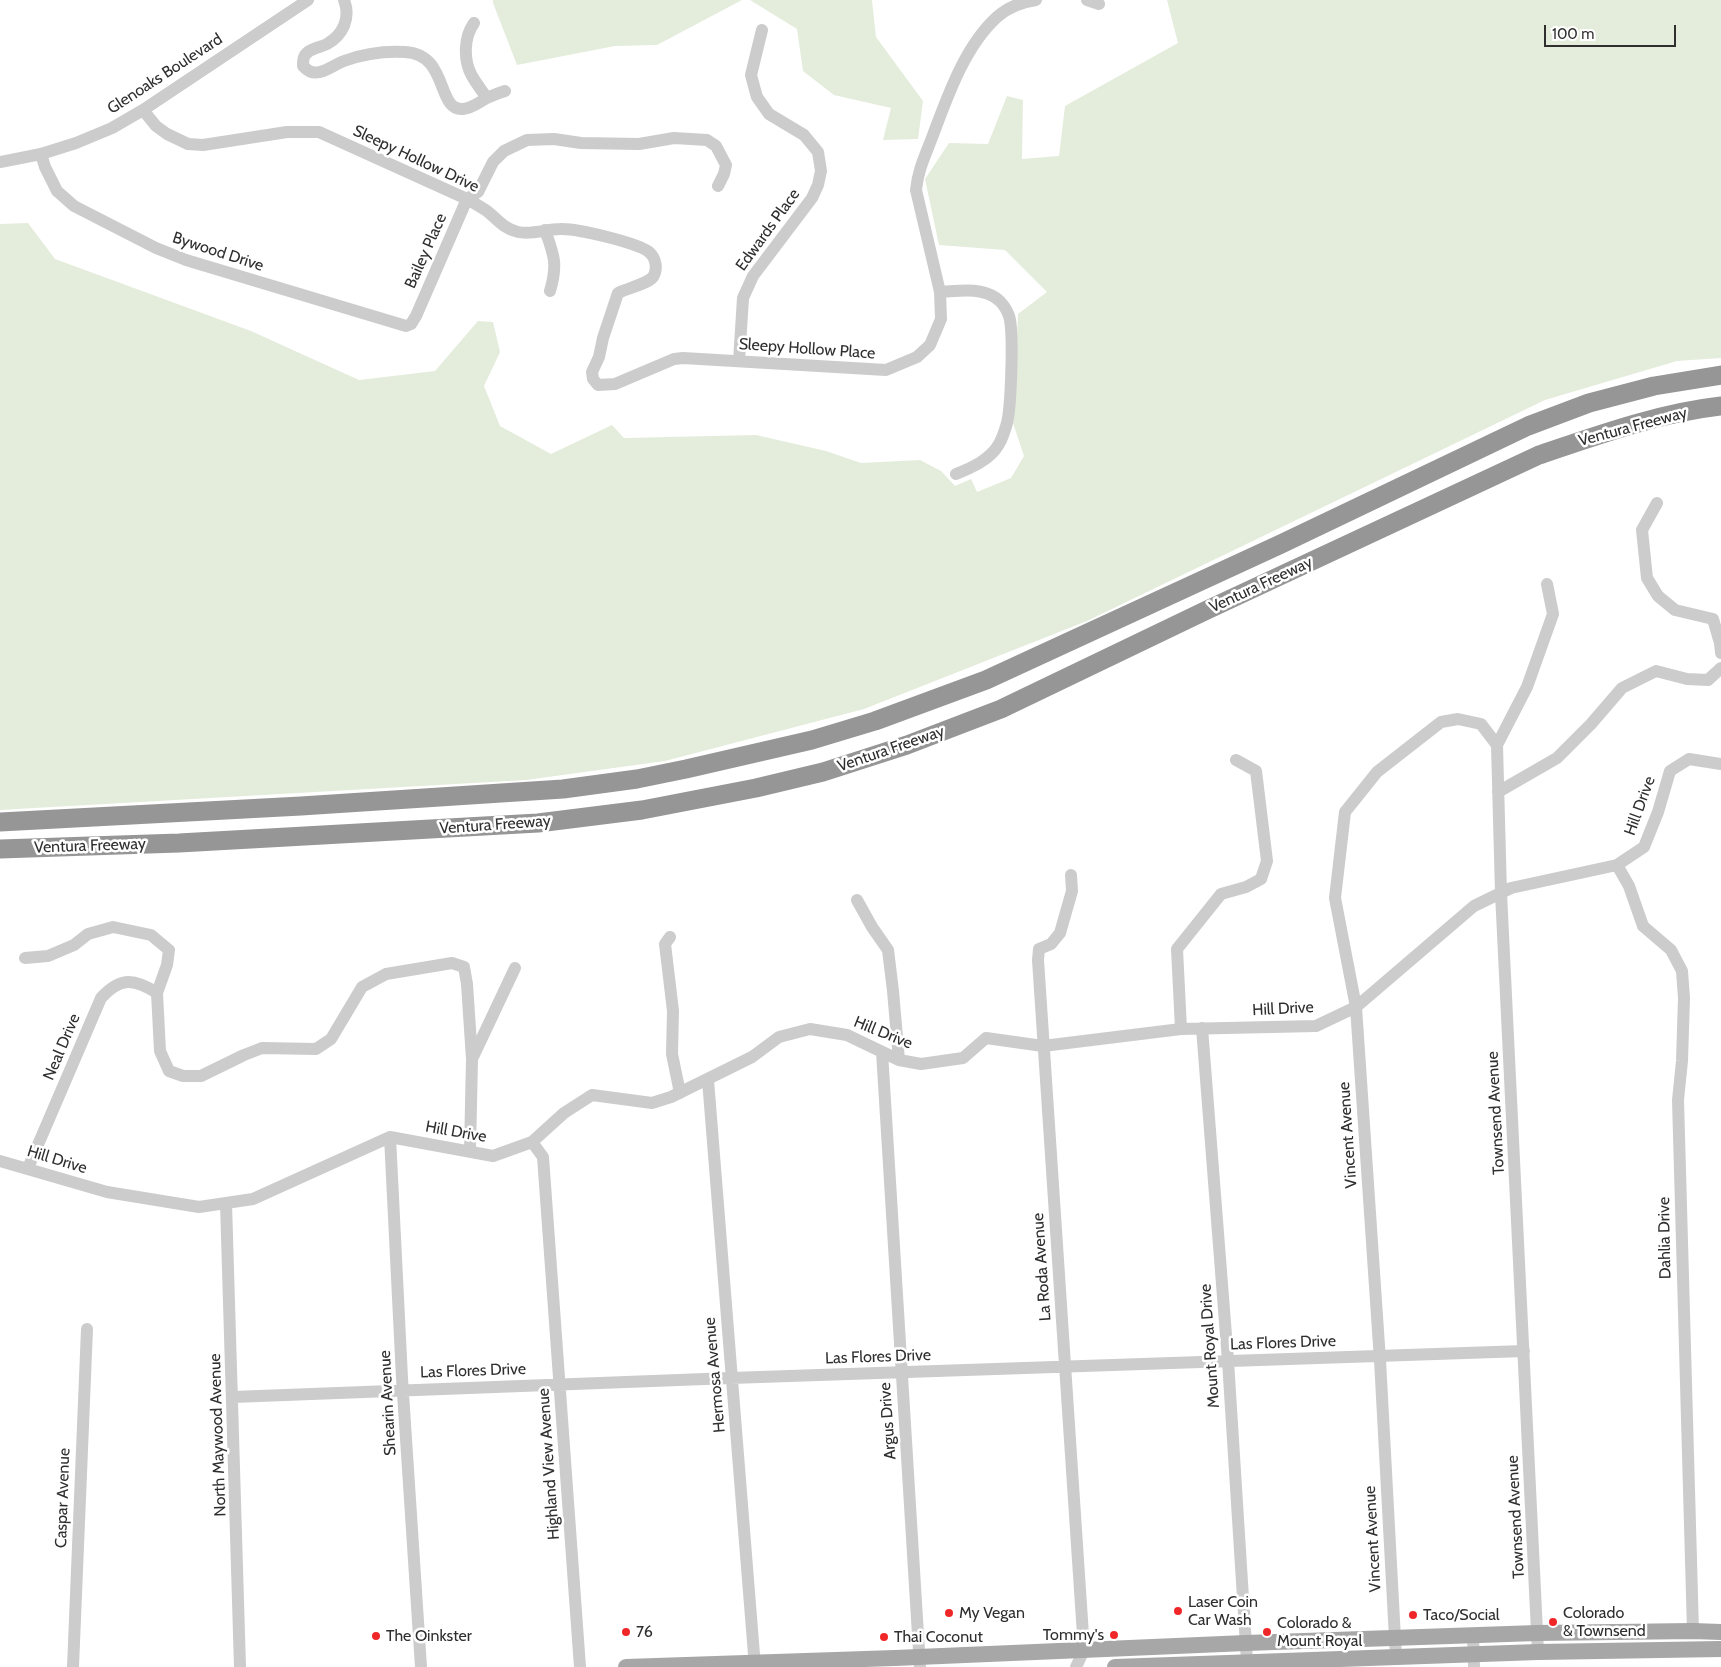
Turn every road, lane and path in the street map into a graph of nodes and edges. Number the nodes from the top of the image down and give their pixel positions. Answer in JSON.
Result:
{"nodes":[{"id":1,"x":308,"y":0,"type":"edge"},
{"id":2,"x":344,"y":0,"type":"edge"},
{"id":3,"x":1036,"y":0,"type":"edge"},
{"id":4,"x":1087,"y":0,"type":"edge"},
{"id":5,"x":1099,"y":4,"type":"dead end"},
{"id":6,"x":474,"y":23,"type":"dead end"},
{"id":7,"x":762,"y":30,"type":"dead end"},
{"id":8,"x":505,"y":91,"type":"dead end"},
{"id":9,"x":487,"y":98,"type":"junction"},
{"id":10,"x":143,"y":110,"type":"junction"},
{"id":11,"x":41,"y":154,"type":"junction"},
{"id":12,"x":0,"y":162,"type":"edge"},
{"id":13,"x":718,"y":186,"type":"dead end"},
{"id":14,"x":467,"y":199,"type":"junction"},
{"id":15,"x":545,"y":230,"type":"junction"},
{"id":16,"x":550,"y":291,"type":"dead end"},
{"id":17,"x":940,"y":292,"type":"junction"},
{"id":18,"x":416,"y":316,"type":"joint"},
{"id":19,"x":740,"y":361,"type":"junction"},
{"id":20,"x":592,"y":372,"type":"joint"},
{"id":21,"x":1716,"y":378,"type":"edge"},
{"id":22,"x":1721,"y":396,"type":"edge"},
{"id":23,"x":1721,"y":406,"type":"edge"},
{"id":24,"x":956,"y":474,"type":"dead end"},
{"id":25,"x":1657,"y":503,"type":"dead end"},
{"id":26,"x":1281,"y":544,"type":"junction"},
{"id":27,"x":1547,"y":584,"type":"dead end"},
{"id":28,"x":1721,"y":653,"type":"edge"},
{"id":29,"x":1721,"y":668,"type":"edge"},
{"id":30,"x":1497,"y":745,"type":"junction"},
{"id":31,"x":1236,"y":760,"type":"dead end"},
{"id":32,"x":1721,"y":764,"type":"edge"},
{"id":33,"x":756,"y":788,"type":"junction"},
{"id":34,"x":1498,"y":792,"type":"junction"},
{"id":35,"x":0,"y":822,"type":"edge"},
{"id":36,"x":0,"y":831,"type":"edge"},
{"id":37,"x":0,"y":840,"type":"edge"},
{"id":38,"x":144,"y":844,"type":"junction"},
{"id":39,"x":0,"y":849,"type":"edge"},
{"id":40,"x":1617,"y":865,"type":"junction"},
{"id":41,"x":1071,"y":875,"type":"dead end"},
{"id":42,"x":1501,"y":893,"type":"junction"},
{"id":43,"x":857,"y":900,"type":"dead end"},
{"id":44,"x":670,"y":937,"type":"dead end"},
{"id":45,"x":25,"y":958,"type":"dead end"},
{"id":46,"x":515,"y":968,"type":"dead end"},
{"id":47,"x":157,"y":993,"type":"junction"},
{"id":48,"x":1356,"y":1007,"type":"junction"},
{"id":49,"x":1202,"y":1028,"type":"junction"},
{"id":50,"x":1181,"y":1029,"type":"junction"},
{"id":51,"x":1043,"y":1046,"type":"junction"},
{"id":52,"x":882,"y":1052,"type":"junction"},
{"id":53,"x":472,"y":1059,"type":"junction"},
{"id":54,"x":899,"y":1060,"type":"junction"},
{"id":55,"x":708,"y":1080,"type":"junction"},
{"id":56,"x":680,"y":1093,"type":"junction"},
{"id":57,"x":390,"y":1137,"type":"junction"},
{"id":58,"x":532,"y":1142,"type":"junction"},
{"id":59,"x":470,"y":1151,"type":"junction"},
{"id":60,"x":0,"y":1161,"type":"edge"},
{"id":61,"x":28,"y":1168,"type":"junction"},
{"id":62,"x":226,"y":1203,"type":"junction"},
{"id":63,"x":87,"y":1329,"type":"dead end"},
{"id":64,"x":1524,"y":1351,"type":"junction"},
{"id":65,"x":1380,"y":1356,"type":"junction"},
{"id":66,"x":1228,"y":1361,"type":"junction"},
{"id":67,"x":1065,"y":1367,"type":"junction"},
{"id":68,"x":902,"y":1372,"type":"junction"},
{"id":69,"x":731,"y":1378,"type":"junction"},
{"id":70,"x":560,"y":1384,"type":"junction"},
{"id":71,"x":403,"y":1390,"type":"junction"},
{"id":72,"x":233,"y":1397,"type":"junction"},
{"id":73,"x":1693,"y":1631,"type":"junction"},
{"id":74,"x":1721,"y":1632,"type":"edge"},
{"id":75,"x":1537,"y":1633,"type":"junction"},
{"id":76,"x":1474,"y":1636,"type":"junction"},
{"id":77,"x":1395,"y":1638,"type":"junction"},
{"id":78,"x":1339,"y":1640,"type":"junction"},
{"id":79,"x":1246,"y":1643,"type":"junction"},
{"id":80,"x":1208,"y":1644,"type":"junction"},
{"id":81,"x":1721,"y":1648,"type":"edge"},
{"id":82,"x":1692,"y":1649,"type":"junction"},
{"id":83,"x":1084,"y":1650,"type":"junction"},
{"id":84,"x":1538,"y":1652,"type":"junction"},
{"id":85,"x":1396,"y":1657,"type":"junction"},
{"id":86,"x":1474,"y":1660,"type":"edge"},
{"id":87,"x":920,"y":1661,"type":"edge"},
{"id":88,"x":1246,"y":1661,"type":"junction"},
{"id":89,"x":896,"y":1662,"type":"edge"},
{"id":90,"x":1339,"y":1663,"type":"edge"},
{"id":91,"x":755,"y":1664,"type":"edge"},
{"id":92,"x":1209,"y":1665,"type":"edge"},
{"id":93,"x":73,"y":1667,"type":"edge"},
{"id":94,"x":240,"y":1667,"type":"edge"},
{"id":95,"x":421,"y":1667,"type":"edge"},
{"id":96,"x":580,"y":1667,"type":"edge"},
{"id":97,"x":626,"y":1667,"type":"edge"},
{"id":98,"x":1076,"y":1667,"type":"edge"},
{"id":99,"x":1115,"y":1667,"type":"edge"}],
"edges":[{"from":1,"to":10,"type":"street","name":"Glenoaks Boulevard"},
{"from":2,"to":9,"type":"street"},
{"from":3,"to":17,"type":"street","name":"Sleepy Hollow Place"},
{"from":4,"to":5,"type":"street"},
{"from":6,"to":9,"type":"street"},
{"from":7,"to":19,"type":"street","name":"Edwards Place"},
{"from":8,"to":9,"type":"street"},
{"from":10,"to":11,"type":"street","name":"Glenoaks Boulevard"},
{"from":10,"to":14,"type":"street","name":"Sleepy Hollow Drive"},
{"from":11,"to":12,"type":"street","name":"Glenoaks Boulevard"},
{"from":11,"to":18,"type":"street","name":"Bywood Drive"},
{"from":13,"to":14,"type":"street","name":"Bailey Place"},
{"from":14,"to":15,"type":"street","name":"Sleepy Hollow Drive"},
{"from":14,"to":18,"type":"street","name":"Bailey Place"},
{"from":15,"to":16,"type":"street"},
{"from":15,"to":20,"type":"street","name":"Sleepy Hollow Drive"},
{"from":17,"to":19,"type":"street","name":"Sleepy Hollow Place"},
{"from":17,"to":24,"type":"street"},
{"from":19,"to":20,"type":"street","name":"Sleepy Hollow Place"},
{"from":21,"to":26,"type":"highway","name":"Ventura Freeway"},
{"from":22,"to":33,"type":"highway"},
{"from":23,"to":33,"type":"highway","name":"Ventura Freeway"},
{"from":25,"to":28,"type":"street"},
{"from":26,"to":35,"type":"highway","name":"Ventura Freeway"},
{"from":26,"to":36,"type":"highway"},
{"from":27,"to":30,"type":"street","name":"Townsend Avenue"},
{"from":29,"to":34,"type":"street"},
{"from":30,"to":34,"type":"street","name":"Townsend Avenue"},
{"from":30,"to":48,"type":"street","name":"Vincent Avenue"},
{"from":31,"to":50,"type":"street"},
{"from":32,"to":40,"type":"street","name":"Hill Drive"},
{"from":33,"to":38,"type":"highway","name":"Ventura Freeway"},
{"from":34,"to":42,"type":"street","name":"Townsend Avenue"},
{"from":37,"to":38,"type":"highway"},
{"from":38,"to":39,"type":"highway","name":"Ventura Freeway"},
{"from":40,"to":42,"type":"street","name":"Hill Drive"},
{"from":40,"to":73,"type":"street","name":"Dahlia Drive"},
{"from":41,"to":51,"type":"street","name":"La Roda Avenue"},
{"from":42,"to":48,"type":"street","name":"Hill Drive"},
{"from":42,"to":64,"type":"street","name":"Townsend Avenue"},
{"from":43,"to":54,"type":"street"},
{"from":44,"to":56,"type":"street"},
{"from":45,"to":47,"type":"street"},
{"from":46,"to":53,"type":"street"},
{"from":47,"to":53,"type":"street"},
{"from":47,"to":61,"type":"street","name":"Neal Drive"},
{"from":48,"to":49,"type":"street","name":"Hill Drive"},
{"from":48,"to":65,"type":"street","name":"Vincent Avenue"},
{"from":49,"to":50,"type":"street","name":"Hill Drive"},
{"from":49,"to":66,"type":"street","name":"Mount Royal Drive"},
{"from":50,"to":51,"type":"street","name":"Hill Drive"},
{"from":51,"to":54,"type":"street","name":"Hill Drive"},
{"from":51,"to":67,"type":"street","name":"La Roda Avenue"},
{"from":52,"to":54,"type":"street","name":"Hill Drive"},
{"from":52,"to":55,"type":"street","name":"Hill Drive"},
{"from":52,"to":68,"type":"street","name":"Argus Drive"},
{"from":53,"to":59,"type":"street"},
{"from":55,"to":56,"type":"street","name":"Hill Drive"},
{"from":55,"to":69,"type":"street","name":"Hermosa Avenue"},
{"from":56,"to":58,"type":"street","name":"Hill Drive"},
{"from":57,"to":59,"type":"street","name":"Hill Drive"},
{"from":57,"to":62,"type":"street","name":"Hill Drive"},
{"from":57,"to":71,"type":"street","name":"Shearin Avenue"},
{"from":58,"to":59,"type":"street","name":"Hill Drive"},
{"from":58,"to":70,"type":"street","name":"Highland View Avenue"},
{"from":60,"to":61,"type":"street","name":"Hill Drive"},
{"from":61,"to":62,"type":"street","name":"Hill Drive"},
{"from":62,"to":72,"type":"street","name":"North Maywood Avenue"},
{"from":63,"to":93,"type":"street","name":"Caspar Avenue"},
{"from":64,"to":65,"type":"street","name":"Las Flores Drive"},
{"from":64,"to":75,"type":"street","name":"Townsend Avenue"},
{"from":65,"to":66,"type":"street","name":"Las Flores Drive"},
{"from":65,"to":77,"type":"street","name":"Vincent Avenue"},
{"from":66,"to":67,"type":"street","name":"Las Flores Drive"},
{"from":66,"to":79,"type":"street","name":"Mount Royal Drive"},
{"from":67,"to":68,"type":"street","name":"Las Flores Drive"},
{"from":67,"to":83,"type":"street","name":"La Roda Avenue"},
{"from":68,"to":69,"type":"street","name":"Las Flores Drive"},
{"from":68,"to":87,"type":"street","name":"Argus Drive"},
{"from":69,"to":70,"type":"street","name":"Las Flores Drive"},
{"from":69,"to":91,"type":"street","name":"Hermosa Avenue"},
{"from":70,"to":71,"type":"street","name":"Las Flores Drive"},
{"from":70,"to":96,"type":"street","name":"Highland View Avenue"},
{"from":71,"to":72,"type":"street","name":"Las Flores Drive"},
{"from":71,"to":95,"type":"street","name":"Shearin Avenue"},
{"from":72,"to":94,"type":"street","name":"North Maywood Avenue"},
{"from":73,"to":74,"type":"main road"},
{"from":73,"to":75,"type":"main road"},
{"from":73,"to":82,"type":"main road"},
{"from":75,"to":76,"type":"main road"},
{"from":75,"to":84,"type":"street","name":"Townsend Avenue"},
{"from":76,"to":77,"type":"main road"},
{"from":76,"to":86,"type":"street"},
{"from":77,"to":78,"type":"main road"},
{"from":77,"to":85,"type":"street","name":"Vincent Avenue"},
{"from":78,"to":79,"type":"main road"},
{"from":78,"to":90,"type":"street"},
{"from":79,"to":80,"type":"main road"},
{"from":79,"to":88,"type":"street","name":"Mount Royal Drive"},
{"from":80,"to":83,"type":"main road"},
{"from":80,"to":92,"type":"street"},
{"from":81,"to":82,"type":"main road"},
{"from":82,"to":84,"type":"main road"},
{"from":83,"to":87,"type":"main road"},
{"from":83,"to":98,"type":"street","name":"La Roda Avenue"},
{"from":84,"to":86,"type":"main road"},
{"from":85,"to":86,"type":"main road"},
{"from":85,"to":90,"type":"main road"},
{"from":87,"to":89,"type":"main road"},
{"from":88,"to":90,"type":"main road"},
{"from":88,"to":92,"type":"main road"},
{"from":89,"to":91,"type":"main road"},
{"from":91,"to":97,"type":"main road"},
{"from":92,"to":99,"type":"main road"}]}
